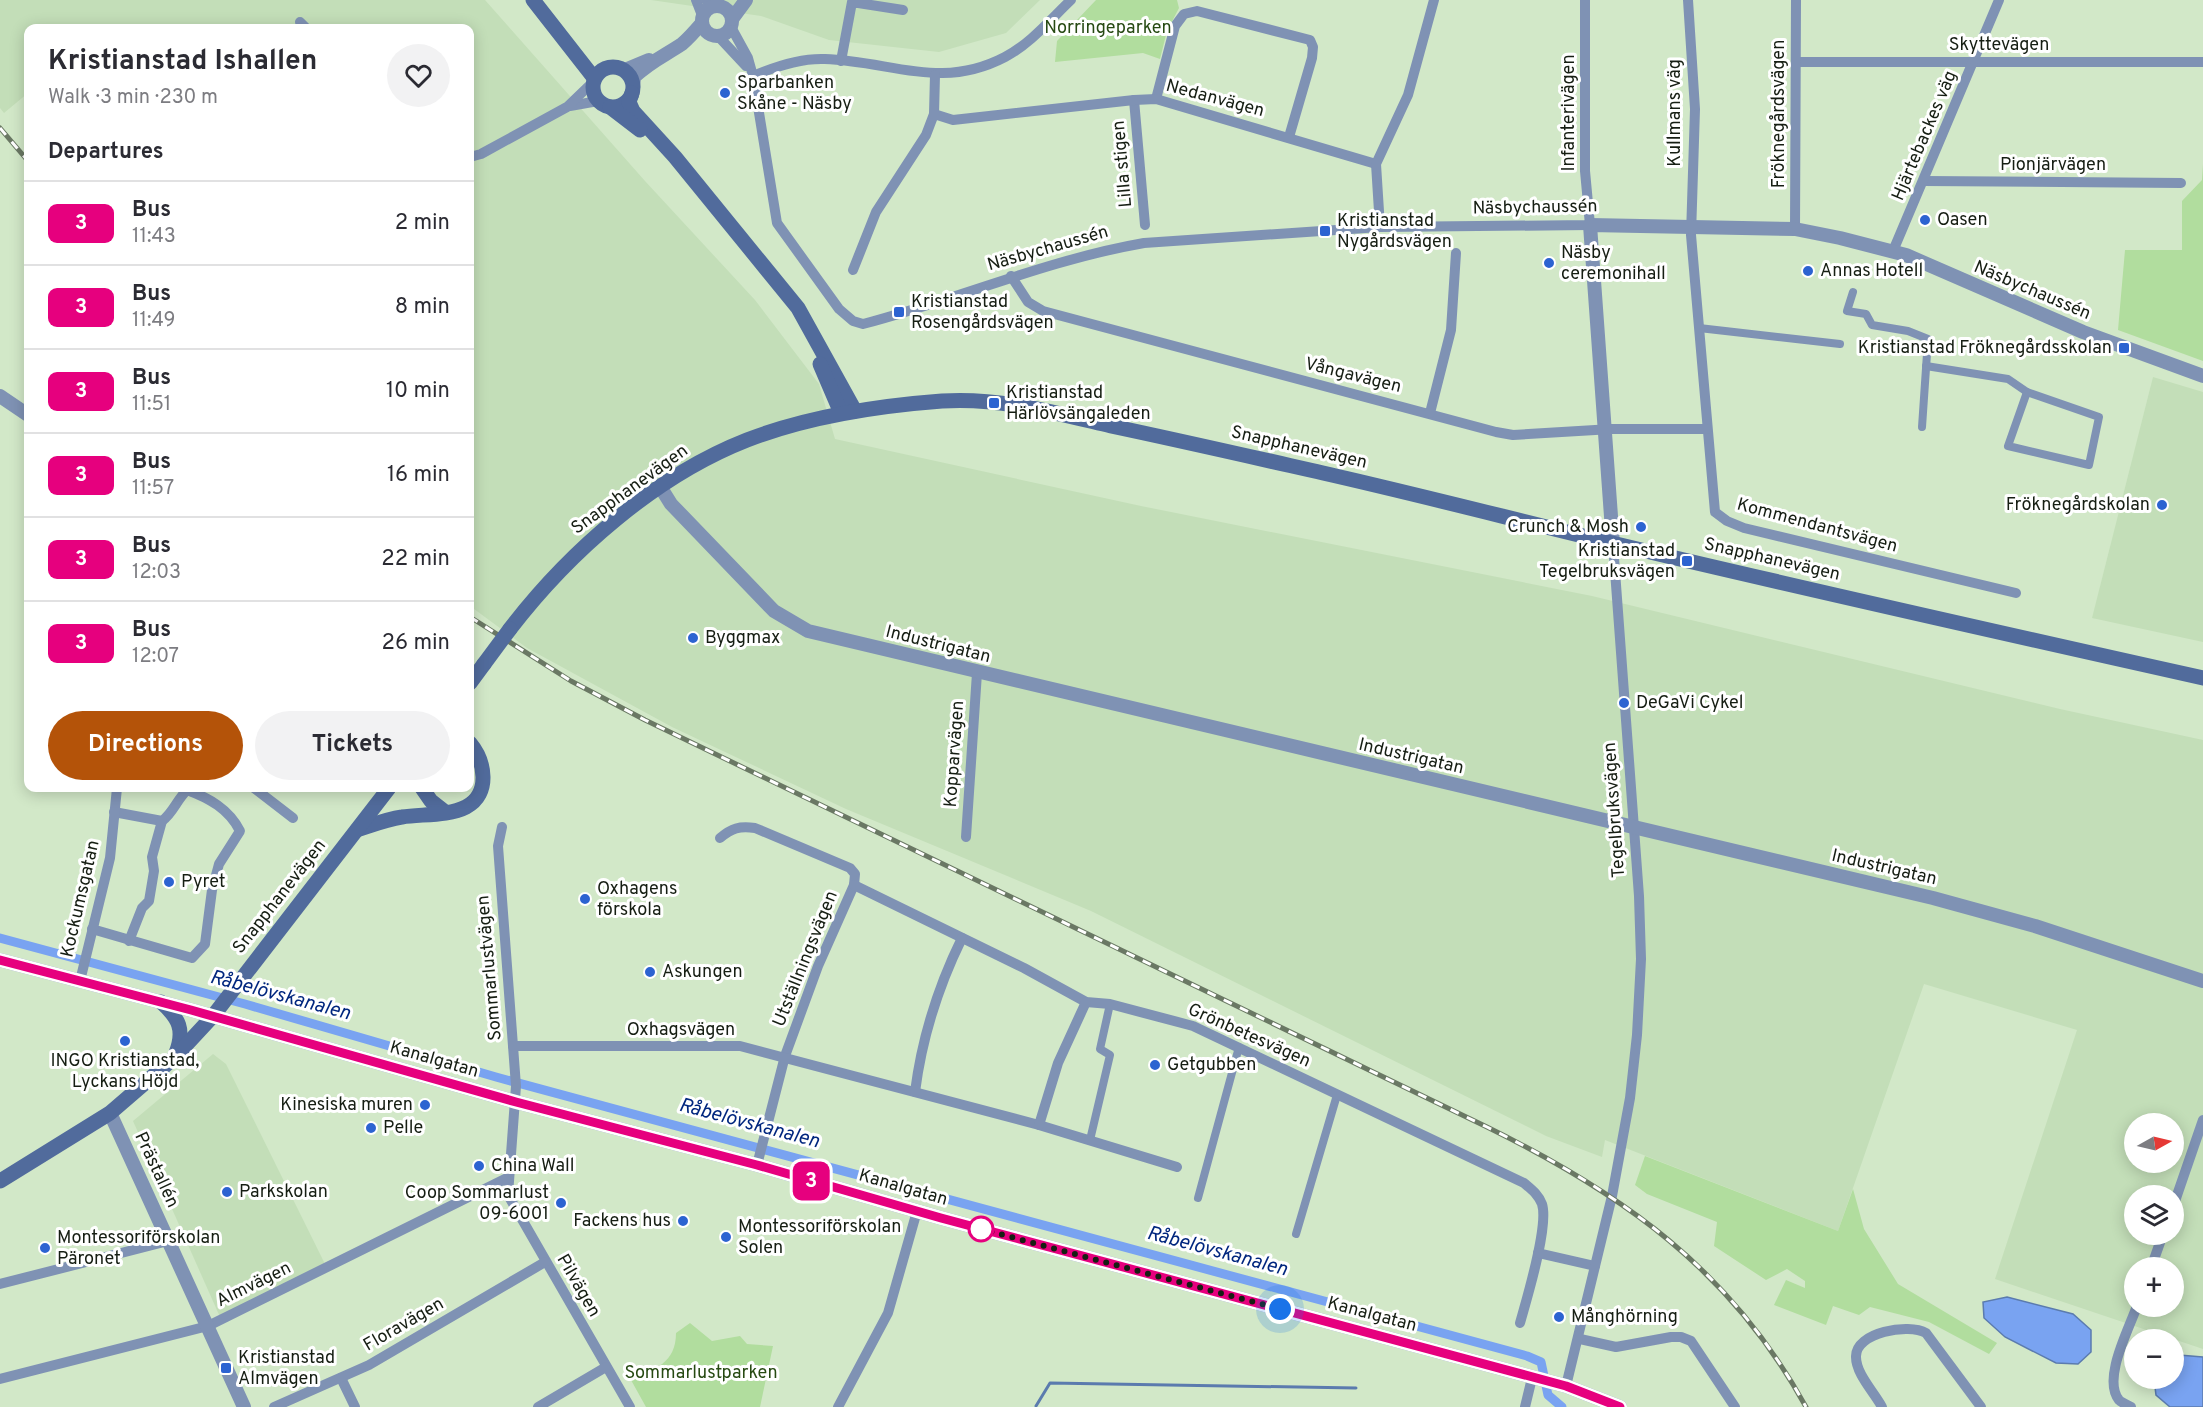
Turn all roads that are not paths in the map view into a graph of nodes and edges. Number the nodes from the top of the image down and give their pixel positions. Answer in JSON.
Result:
{"nodes":[{"id":1,"x":532,"y":0,"type":"edge"},
{"id":2,"x":542,"y":0,"type":"edge"},
{"id":3,"x":696,"y":0,"type":"edge"},
{"id":4,"x":746,"y":0,"type":"edge"},
{"id":5,"x":1071,"y":0,"type":"edge"},
{"id":6,"x":1434,"y":0,"type":"edge"},
{"id":7,"x":1585,"y":0,"type":"edge"},
{"id":8,"x":1688,"y":0,"type":"edge"},
{"id":9,"x":1796,"y":0,"type":"edge"},
{"id":10,"x":1999,"y":0,"type":"edge"},
{"id":11,"x":719,"y":3,"type":"edge"},
{"id":12,"x":903,"y":10,"type":"dead end"},
{"id":13,"x":703,"y":20,"type":"junction"},
{"id":14,"x":732,"y":23,"type":"junction"},
{"id":15,"x":716,"y":36,"type":"junction"},
{"id":16,"x":682,"y":44,"type":"junction"},
{"id":17,"x":654,"y":59,"type":"junction"},
{"id":18,"x":841,"y":61,"type":"junction"},
{"id":19,"x":1974,"y":61,"type":"junction"},
{"id":20,"x":1796,"y":62,"type":"junction"},
{"id":21,"x":2203,"y":62,"type":"edge"},
{"id":22,"x":617,"y":68,"type":"junction"},
{"id":23,"x":935,"y":75,"type":"junction"},
{"id":24,"x":753,"y":76,"type":"junction"},
{"id":25,"x":594,"y":80,"type":"junction"},
{"id":26,"x":632,"y":91,"type":"junction"},
{"id":27,"x":1156,"y":99,"type":"junction"},
{"id":28,"x":1134,"y":100,"type":"junction"},
{"id":29,"x":604,"y":104,"type":"junction"},
{"id":30,"x":567,"y":107,"type":"junction"},
{"id":31,"x":934,"y":114,"type":"junction"},
{"id":32,"x":1289,"y":137,"type":"junction"},
{"id":33,"x":474,"y":156,"type":"edge"},
{"id":34,"x":1376,"y":164,"type":"junction"},
{"id":35,"x":1924,"y":181,"type":"junction"},
{"id":36,"x":2181,"y":183,"type":"dead end"},
{"id":37,"x":721,"y":214,"type":"junction"},
{"id":38,"x":1145,"y":225,"type":"dead end"},
{"id":39,"x":1590,"y":225,"type":"junction"},
{"id":40,"x":1380,"y":227,"type":"junction"},
{"id":41,"x":1691,"y":227,"type":"junction"},
{"id":42,"x":1795,"y":229,"type":"junction"},
{"id":43,"x":1893,"y":251,"type":"junction"},
{"id":44,"x":1456,"y":253,"type":"dead end"},
{"id":45,"x":853,"y":270,"type":"dead end"},
{"id":46,"x":1011,"y":276,"type":"junction"},
{"id":47,"x":1853,"y":292,"type":"dead end"},
{"id":48,"x":1699,"y":328,"type":"junction"},
{"id":49,"x":1840,"y":344,"type":"dead end"},
{"id":50,"x":1926,"y":366,"type":"junction"},
{"id":51,"x":2203,"y":376,"type":"edge"},
{"id":52,"x":2027,"y":392,"type":"junction"},
{"id":53,"x":0,"y":396,"type":"edge"},
{"id":54,"x":24,"y":412,"type":"edge"},
{"id":55,"x":848,"y":412,"type":"junction"},
{"id":56,"x":1430,"y":413,"type":"junction"},
{"id":57,"x":1922,"y":427,"type":"dead end"},
{"id":58,"x":1707,"y":429,"type":"junction"},
{"id":59,"x":1605,"y":430,"type":"junction"},
{"id":60,"x":661,"y":488,"type":"junction"},
{"id":61,"x":1613,"y":544,"type":"junction"},
{"id":62,"x":2016,"y":593,"type":"dead end"},
{"id":63,"x":477,"y":669,"type":"edge"},
{"id":64,"x":977,"y":673,"type":"junction"},
{"id":65,"x":2203,"y":678,"type":"edge"},
{"id":66,"x":474,"y":750,"type":"edge"},
{"id":67,"x":116,"y":792,"type":"edge"},
{"id":68,"x":185,"y":792,"type":"edge"},
{"id":69,"x":193,"y":792,"type":"edge"},
{"id":70,"x":259,"y":792,"type":"edge"},
{"id":71,"x":386,"y":792,"type":"edge"},
{"id":72,"x":424,"y":792,"type":"edge"},
{"id":73,"x":114,"y":812,"type":"junction"},
{"id":74,"x":445,"y":812,"type":"junction"},
{"id":75,"x":293,"y":818,"type":"dead end"},
{"id":76,"x":162,"y":821,"type":"junction"},
{"id":77,"x":502,"y":827,"type":"dead end"},
{"id":78,"x":1635,"y":828,"type":"junction"},
{"id":79,"x":357,"y":830,"type":"junction"},
{"id":80,"x":966,"y":837,"type":"dead end"},
{"id":81,"x":720,"y":838,"type":"dead end"},
{"id":82,"x":854,"y":885,"type":"junction"},
{"id":83,"x":92,"y":929,"type":"junction"},
{"id":84,"x":963,"y":939,"type":"junction"},
{"id":85,"x":129,"y":940,"type":"junction"},
{"id":86,"x":0,"y":960,"type":"edge"},
{"id":87,"x":80,"y":981,"type":"junction"},
{"id":88,"x":2203,"y":981,"type":"edge"},
{"id":89,"x":161,"y":1002,"type":"junction"},
{"id":90,"x":1086,"y":1002,"type":"junction"},
{"id":91,"x":1110,"y":1004,"type":"junction"},
{"id":92,"x":213,"y":1016,"type":"junction"},
{"id":93,"x":513,"y":1046,"type":"junction"},
{"id":94,"x":1239,"y":1047,"type":"junction"},
{"id":95,"x":785,"y":1056,"type":"junction"},
{"id":96,"x":175,"y":1057,"type":"junction"},
{"id":97,"x":915,"y":1092,"type":"junction"},
{"id":98,"x":1337,"y":1095,"type":"junction"},
{"id":99,"x":516,"y":1102,"type":"junction"},
{"id":100,"x":110,"y":1113,"type":"junction"},
{"id":101,"x":2203,"y":1120,"type":"edge"},
{"id":102,"x":1039,"y":1125,"type":"junction"},
{"id":103,"x":1090,"y":1140,"type":"junction"},
{"id":104,"x":759,"y":1159,"type":"junction"},
{"id":105,"x":1177,"y":1167,"type":"dead end"},
{"id":106,"x":507,"y":1178,"type":"junction"},
{"id":107,"x":0,"y":1181,"type":"edge"},
{"id":108,"x":2181,"y":1185,"type":"edge"},
{"id":109,"x":1198,"y":1198,"type":"dead end"},
{"id":110,"x":917,"y":1211,"type":"junction"},
{"id":111,"x":1296,"y":1234,"type":"dead end"},
{"id":112,"x":168,"y":1241,"type":"junction"},
{"id":113,"x":1538,"y":1253,"type":"junction"},
{"id":114,"x":545,"y":1262,"type":"junction"},
{"id":115,"x":1595,"y":1266,"type":"junction"},
{"id":116,"x":0,"y":1284,"type":"edge"},
{"id":117,"x":2133,"y":1317,"type":"edge"},
{"id":118,"x":1520,"y":1323,"type":"dead end"},
{"id":119,"x":208,"y":1326,"type":"junction"},
{"id":120,"x":1580,"y":1339,"type":"junction"},
{"id":121,"x":606,"y":1367,"type":"junction"},
{"id":122,"x":0,"y":1378,"type":"edge"},
{"id":123,"x":342,"y":1378,"type":"junction"},
{"id":124,"x":1536,"y":1379,"type":"junction"},
{"id":125,"x":1561,"y":1385,"type":"junction"},
{"id":126,"x":244,"y":1407,"type":"edge"},
{"id":127,"x":274,"y":1407,"type":"edge"},
{"id":128,"x":355,"y":1407,"type":"edge"},
{"id":129,"x":538,"y":1407,"type":"edge"},
{"id":130,"x":630,"y":1407,"type":"edge"},
{"id":131,"x":838,"y":1407,"type":"edge"},
{"id":132,"x":1525,"y":1407,"type":"edge"},
{"id":133,"x":1620,"y":1407,"type":"edge"},
{"id":134,"x":1735,"y":1407,"type":"edge"},
{"id":135,"x":1882,"y":1407,"type":"edge"},
{"id":136,"x":1981,"y":1407,"type":"edge"},
{"id":137,"x":2131,"y":1407,"type":"edge"}],
"edges":[{"from":1,"to":25,"type":"main road"},
{"from":2,"to":22,"type":"main road"},
{"from":3,"to":13,"type":"street"},
{"from":4,"to":14,"type":"street"},
{"from":5,"to":23,"type":"street"},
{"from":6,"to":34,"type":"street"},
{"from":7,"to":39,"type":"street","name":"Infanterivägen"},
{"from":8,"to":41,"type":"street","name":"Kullmans väg"},
{"from":9,"to":20,"type":"street","name":"Fröknegårdsvägen"},
{"from":10,"to":19,"type":"street","name":"Hjärtebackes väg"},
{"from":11,"to":13,"type":"street"},
{"from":11,"to":14,"type":"street"},
{"from":12,"to":18,"type":"street"},
{"from":13,"to":15,"type":"street"},
{"from":13,"to":16,"type":"street"},
{"from":14,"to":15,"type":"street"},
{"from":14,"to":24,"type":"street"},
{"from":15,"to":16,"type":"street"},
{"from":15,"to":24,"type":"street"},
{"from":16,"to":17,"type":"street"},
{"from":17,"to":22,"type":"street"},
{"from":17,"to":26,"type":"street"},
{"from":18,"to":23,"type":"street"},
{"from":18,"to":24,"type":"street"},
{"from":19,"to":20,"type":"street","name":"Skyttevägen"},
{"from":19,"to":21,"type":"street","name":"Skyttevägen"},
{"from":19,"to":35,"type":"street","name":"Hjärtebackes väg"},
{"from":20,"to":42,"type":"street","name":"Fröknegårdsvägen"},
{"from":22,"to":25,"type":"main road"},
{"from":22,"to":26,"type":"main road"},
{"from":23,"to":31,"type":"street"},
{"from":24,"to":46,"type":"street","name":"Näsbychaussén"},
{"from":25,"to":29,"type":"main road"},
{"from":25,"to":30,"type":"street"},
{"from":26,"to":29,"type":"main road"},
{"from":26,"to":37,"type":"main road"},
{"from":27,"to":28,"type":"street","name":"Nedanvägen"},
{"from":27,"to":32,"type":"street","name":"Nedanvägen"},
{"from":27,"to":32,"type":"street"},
{"from":28,"to":31,"type":"street","name":"Nedanvägen"},
{"from":28,"to":38,"type":"street","name":"Lilla stigen"},
{"from":29,"to":30,"type":"street"},
{"from":29,"to":37,"type":"main road"},
{"from":30,"to":33,"type":"street"},
{"from":31,"to":45,"type":"street"},
{"from":32,"to":34,"type":"street","name":"Nedanvägen"},
{"from":34,"to":40,"type":"street"},
{"from":35,"to":36,"type":"street","name":"Pionjärvägen"},
{"from":35,"to":43,"type":"street","name":"Hjärtebackes väg"},
{"from":37,"to":55,"type":"main road"},
{"from":39,"to":40,"type":"street","name":"Näsbychaussén"},
{"from":39,"to":41,"type":"street","name":"Näsbychaussén"},
{"from":39,"to":59,"type":"street","name":"Tegelbruksvägen"},
{"from":40,"to":46,"type":"street","name":"Näsbychaussén"},
{"from":41,"to":42,"type":"street","name":"Näsbychaussén"},
{"from":41,"to":48,"type":"street","name":"Kommendantsvägen"},
{"from":42,"to":43,"type":"street","name":"Näsbychaussén"},
{"from":43,"to":51,"type":"street","name":"Näsbychaussén"},
{"from":44,"to":56,"type":"street"},
{"from":46,"to":56,"type":"street","name":"Vångavägen"},
{"from":47,"to":50,"type":"street"},
{"from":48,"to":49,"type":"street"},
{"from":48,"to":58,"type":"street","name":"Kommendantsvägen"},
{"from":50,"to":52,"type":"street"},
{"from":50,"to":57,"type":"street"},
{"from":52,"to":52,"type":"street"},
{"from":53,"to":54,"type":"street"},
{"from":55,"to":60,"type":"main road","name":"Snapphanevägen"},
{"from":55,"to":61,"type":"main road","name":"Snapphanevägen"},
{"from":56,"to":59,"type":"street","name":"Vångavägen"},
{"from":58,"to":59,"type":"street","name":"Vångavägen"},
{"from":58,"to":62,"type":"street","name":"Kommendantsvägen"},
{"from":59,"to":61,"type":"street","name":"Tegelbruksvägen"},
{"from":60,"to":63,"type":"main road","name":"Snapphanevägen","bridge":true},
{"from":60,"to":64,"type":"street","name":"Industrigatan"},
{"from":61,"to":65,"type":"main road","name":"Snapphanevägen"},
{"from":61,"to":78,"type":"street","name":"Tegelbruksvägen"},
{"from":64,"to":78,"type":"street","name":"Industrigatan"},
{"from":64,"to":80,"type":"street","name":"Kopparvägen"},
{"from":66,"to":74,"type":"main road"},
{"from":67,"to":73,"type":"street","name":"Kockumsgatan"},
{"from":68,"to":76,"type":"street"},
{"from":69,"to":85,"type":"street"},
{"from":70,"to":75,"type":"street"},
{"from":71,"to":79,"type":"main road","name":"Snapphanevägen"},
{"from":72,"to":74,"type":"main road"},
{"from":73,"to":76,"type":"street"},
{"from":73,"to":83,"type":"street","name":"Kockumsgatan"},
{"from":74,"to":79,"type":"main road"},
{"from":76,"to":85,"type":"street"},
{"from":77,"to":93,"type":"street","name":"Sommarlustvägen"},
{"from":78,"to":88,"type":"street","name":"Industrigatan"},
{"from":78,"to":115,"type":"street","name":"Tegelbruksvägen"},
{"from":79,"to":92,"type":"main road","name":"Snapphanevägen"},
{"from":81,"to":82,"type":"street","name":"Utställningsvägen"},
{"from":82,"to":84,"type":"street","name":"Grönbetesvägen"},
{"from":82,"to":95,"type":"street","name":"Utställningsvägen"},
{"from":83,"to":85,"type":"street"},
{"from":83,"to":87,"type":"street","name":"Kockumsgatan"},
{"from":84,"to":90,"type":"street","name":"Grönbetesvägen"},
{"from":84,"to":97,"type":"street"},
{"from":86,"to":87,"type":"street","name":"Kanalgatan"},
{"from":87,"to":89,"type":"street","name":"Kanalgatan"},
{"from":89,"to":92,"type":"street","name":"Kanalgatan"},
{"from":89,"to":96,"type":"main road"},
{"from":90,"to":91,"type":"street","name":"Grönbetesvägen"},
{"from":90,"to":102,"type":"street"},
{"from":91,"to":94,"type":"street","name":"Grönbetesvägen"},
{"from":91,"to":103,"type":"street"},
{"from":92,"to":96,"type":"main road","name":"Snapphanevägen"},
{"from":92,"to":99,"type":"street","name":"Kanalgatan"},
{"from":93,"to":95,"type":"street","name":"Oxhagsvägen"},
{"from":93,"to":99,"type":"street","name":"Sommarlustvägen"},
{"from":94,"to":98,"type":"street","name":"Grönbetesvägen"},
{"from":94,"to":109,"type":"street"},
{"from":95,"to":97,"type":"street","name":"Oxhagsvägen"},
{"from":95,"to":104,"type":"street","name":"Utställningsvägen"},
{"from":96,"to":100,"type":"main road","name":"Snapphanevägen"},
{"from":97,"to":102,"type":"street","name":"Oxhagsvägen"},
{"from":98,"to":111,"type":"street"},
{"from":98,"to":113,"type":"street","name":"Grönbetesvägen"},
{"from":99,"to":104,"type":"street","name":"Kanalgatan"},
{"from":99,"to":106,"type":"street","name":"Sommarlustvägen"},
{"from":100,"to":107,"type":"main road","name":"Snapphanevägen"},
{"from":100,"to":112,"type":"street","name":"Prästallén"},
{"from":101,"to":108,"type":"street"},
{"from":102,"to":103,"type":"street","name":"Oxhagsvägen"},
{"from":103,"to":105,"type":"street","name":"Oxhagsvägen"},
{"from":104,"to":110,"type":"street","name":"Kanalgatan"},
{"from":106,"to":114,"type":"street","name":"Pilvägen"},
{"from":106,"to":119,"type":"street","name":"Almvägen"},
{"from":110,"to":124,"type":"street","name":"Kanalgatan"},
{"from":110,"to":131,"type":"street"},
{"from":112,"to":116,"type":"street"},
{"from":112,"to":119,"type":"street","name":"Prästallén"},
{"from":113,"to":115,"type":"street"},
{"from":113,"to":118,"type":"street","name":"Grönbetesvägen"},
{"from":114,"to":121,"type":"street","name":"Pilvägen"},
{"from":114,"to":123,"type":"street","name":"Floravägen"},
{"from":115,"to":120,"type":"street","name":"Tegelbruksvägen"},
{"from":117,"to":137,"type":"street"},
{"from":119,"to":122,"type":"street","name":"Almvägen"},
{"from":119,"to":126,"type":"street","name":"Prästallén"},
{"from":120,"to":125,"type":"street","name":"Tegelbruksvägen"},
{"from":120,"to":134,"type":"street"},
{"from":121,"to":129,"type":"street"},
{"from":121,"to":130,"type":"street","name":"Pilvägen"},
{"from":123,"to":127,"type":"street","name":"Floravägen"},
{"from":123,"to":128,"type":"street"},
{"from":124,"to":125,"type":"street","name":"Kanalgatan"},
{"from":124,"to":132,"type":"street"},
{"from":125,"to":133,"type":"street","name":"Kanalgatan"},
{"from":135,"to":136,"type":"street"}]}
